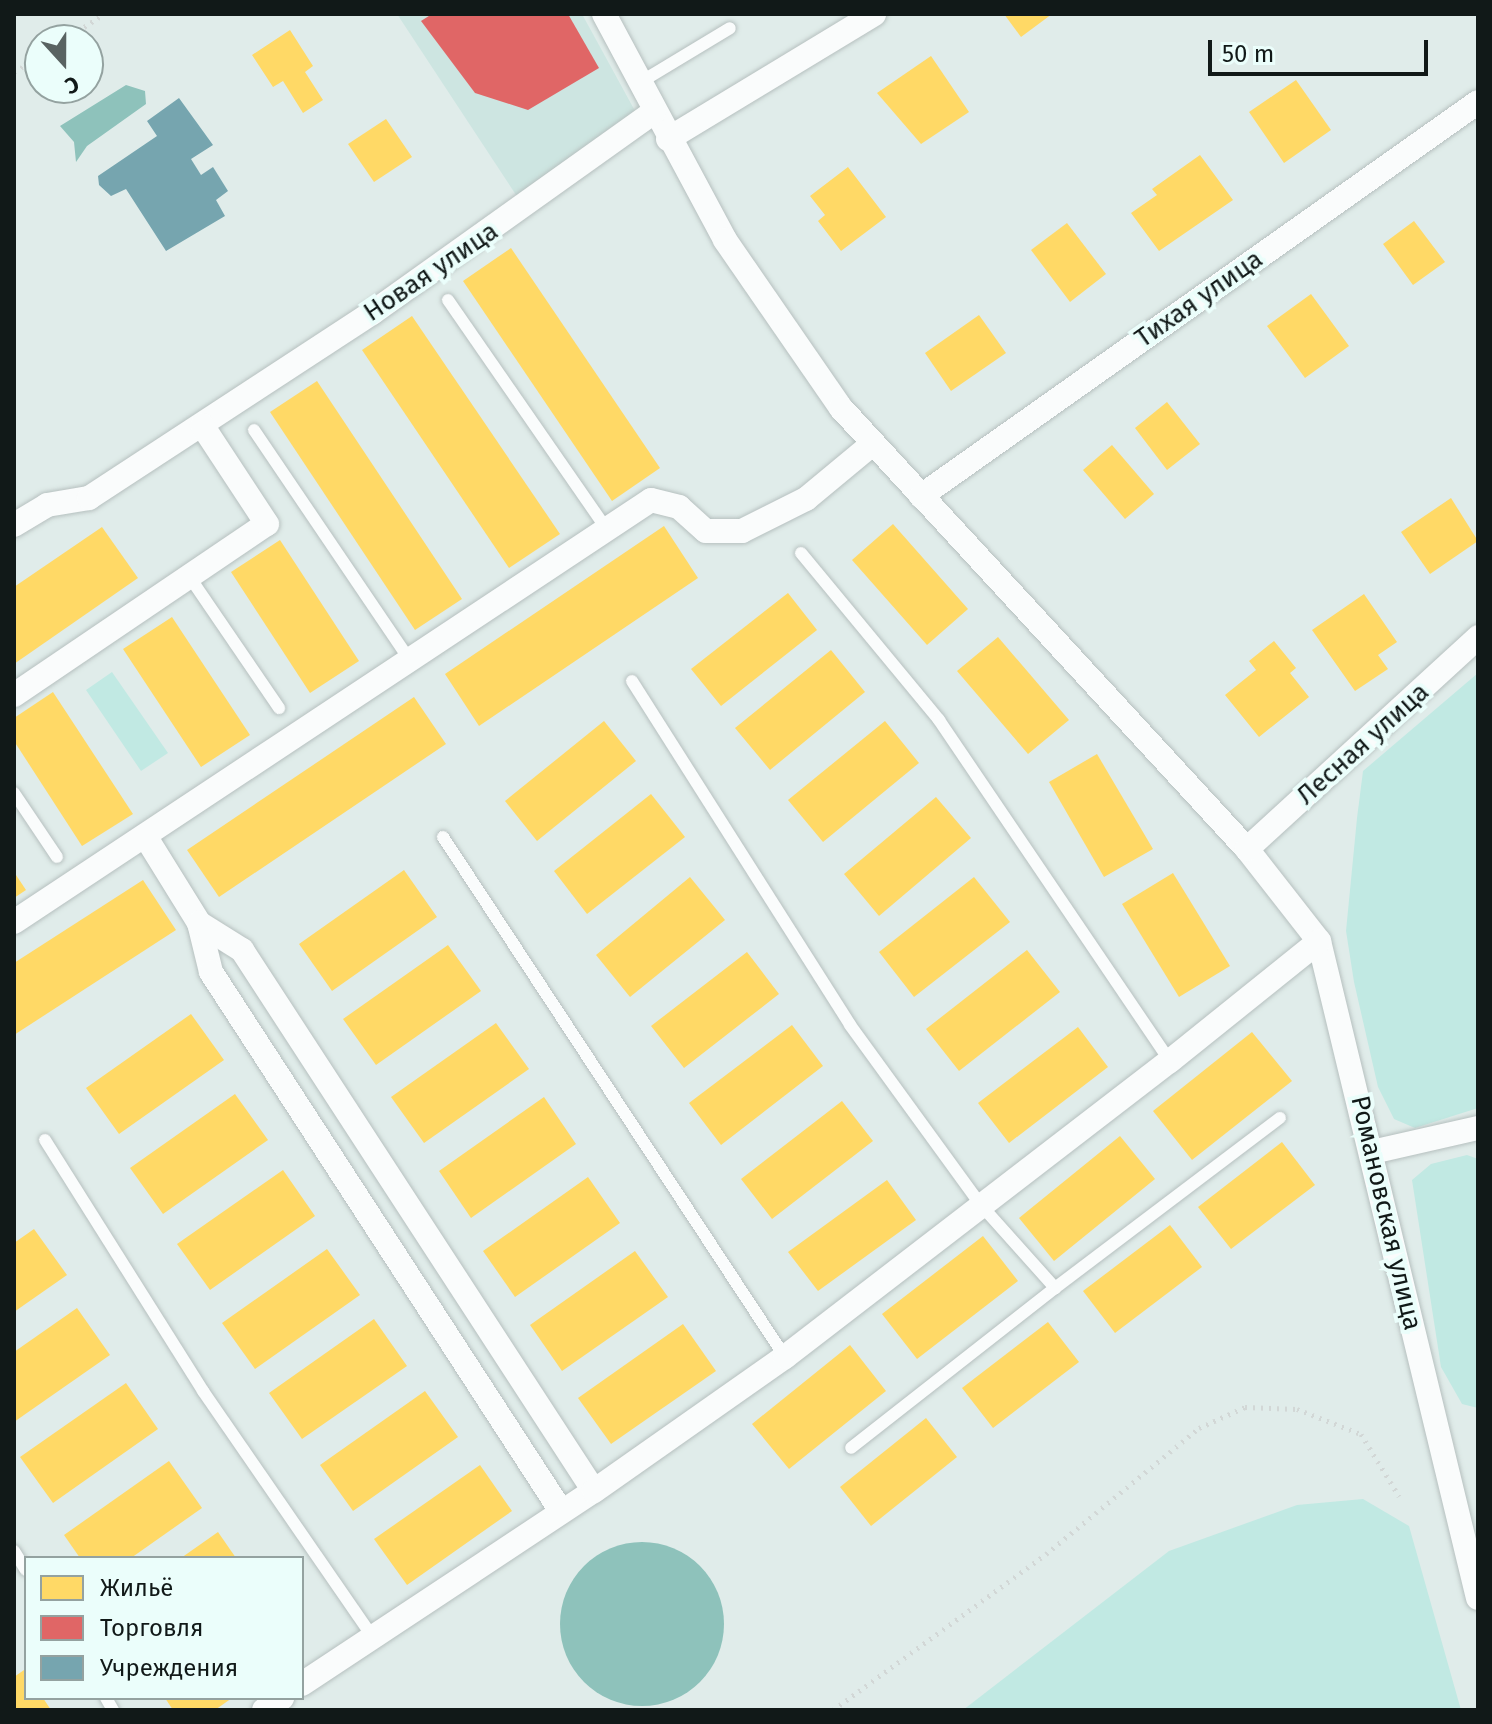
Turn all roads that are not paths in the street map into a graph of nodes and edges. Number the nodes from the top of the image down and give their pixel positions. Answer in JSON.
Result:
{"nodes":[{"id":1,"x":604,"y":14,"type":"edge"},
{"id":2,"x":874,"y":14,"type":"edge"},
{"id":3,"x":730,"y":28,"type":"dead end"},
{"id":4,"x":639,"y":83,"type":"junction"},
{"id":5,"x":1478,"y":102,"type":"edge"},
{"id":6,"x":654,"y":112,"type":"junction"},
{"id":7,"x":668,"y":139,"type":"junction"},
{"id":8,"x":448,"y":300,"type":"dead end"},
{"id":9,"x":202,"y":425,"type":"junction"},
{"id":10,"x":254,"y":430,"type":"dead end"},
{"id":11,"x":871,"y":445,"type":"junction"},
{"id":12,"x":921,"y":496,"type":"junction"},
{"id":13,"x":14,"y":525,"type":"edge"},
{"id":14,"x":607,"y":530,"type":"junction"},
{"id":15,"x":801,"y":553,"type":"dead end"},
{"id":16,"x":189,"y":576,"type":"junction"},
{"id":17,"x":1478,"y":637,"type":"edge"},
{"id":18,"x":411,"y":662,"type":"junction"},
{"id":19,"x":632,"y":681,"type":"dead end"},
{"id":20,"x":14,"y":695,"type":"edge"},
{"id":21,"x":279,"y":708,"type":"dead end"},
{"id":22,"x":14,"y":793,"type":"edge"},
{"id":23,"x":443,"y":837,"type":"dead end"},
{"id":24,"x":147,"y":839,"type":"junction"},
{"id":25,"x":1247,"y":849,"type":"junction"},
{"id":26,"x":57,"y":857,"type":"dead end"},
{"id":27,"x":14,"y":922,"type":"edge"},
{"id":28,"x":199,"y":923,"type":"junction"},
{"id":29,"x":1319,"y":941,"type":"junction"},
{"id":30,"x":1170,"y":1061,"type":"junction"},
{"id":31,"x":332,"y":1092,"type":"junction"},
{"id":32,"x":302,"y":1113,"type":"junction"},
{"id":33,"x":1280,"y":1118,"type":"dead end"},
{"id":34,"x":1478,"y":1128,"type":"edge"},
{"id":35,"x":45,"y":1140,"type":"dead end"},
{"id":36,"x":1372,"y":1152,"type":"junction"},
{"id":37,"x":980,"y":1204,"type":"junction"},
{"id":38,"x":1055,"y":1288,"type":"junction"},
{"id":39,"x":471,"y":1304,"type":"junction"},
{"id":40,"x":440,"y":1325,"type":"junction"},
{"id":41,"x":785,"y":1357,"type":"junction"},
{"id":42,"x":851,"y":1448,"type":"dead end"},
{"id":43,"x":594,"y":1491,"type":"junction"},
{"id":44,"x":561,"y":1511,"type":"junction"},
{"id":45,"x":1478,"y":1598,"type":"edge"},
{"id":46,"x":373,"y":1637,"type":"junction"},
{"id":47,"x":304,"y":1683,"type":"edge"}],
"edges":[{"from":1,"to":4,"type":"street","name":"Романовская улица"},
{"from":2,"to":7,"type":"street"},
{"from":3,"to":4,"type":"lane"},
{"from":4,"to":6,"type":"street","name":"Романовская улица"},
{"from":5,"to":12,"type":"street","name":"Тихая улица"},
{"from":6,"to":7,"type":"street","name":"Романовская улица"},
{"from":6,"to":9,"type":"street","name":"Новая улица"},
{"from":7,"to":11,"type":"street","name":"Романовская улица"},
{"from":8,"to":14,"type":"lane"},
{"from":9,"to":13,"type":"street","name":"Новая улица"},
{"from":9,"to":16,"type":"street"},
{"from":10,"to":18,"type":"lane"},
{"from":11,"to":12,"type":"street","name":"Романовская улица"},
{"from":11,"to":14,"type":"street"},
{"from":12,"to":25,"type":"street","name":"Романовская улица"},
{"from":14,"to":18,"type":"street"},
{"from":15,"to":30,"type":"lane"},
{"from":16,"to":20,"type":"street"},
{"from":16,"to":21,"type":"lane"},
{"from":17,"to":25,"type":"street","name":"Лесная улица"},
{"from":18,"to":24,"type":"street"},
{"from":19,"to":37,"type":"lane"},
{"from":22,"to":26,"type":"lane"},
{"from":23,"to":41,"type":"lane"},
{"from":24,"to":27,"type":"street"},
{"from":24,"to":28,"type":"street"},
{"from":25,"to":29,"type":"street","name":"Романовская улица"},
{"from":28,"to":31,"type":"street"},
{"from":28,"to":32,"type":"street"},
{"from":29,"to":30,"type":"street"},
{"from":29,"to":36,"type":"street","name":"Романовская улица"},
{"from":30,"to":37,"type":"street"},
{"from":31,"to":32,"type":"street"},
{"from":31,"to":39,"type":"street"},
{"from":32,"to":40,"type":"street"},
{"from":33,"to":38,"type":"lane"},
{"from":34,"to":36,"type":"street"},
{"from":35,"to":46,"type":"lane"},
{"from":36,"to":45,"type":"street","name":"Романовская улица"},
{"from":37,"to":38,"type":"lane"},
{"from":37,"to":41,"type":"street"},
{"from":38,"to":42,"type":"lane"},
{"from":39,"to":40,"type":"street"},
{"from":39,"to":43,"type":"street"},
{"from":40,"to":44,"type":"street"},
{"from":41,"to":43,"type":"street"},
{"from":43,"to":44,"type":"street"},
{"from":44,"to":46,"type":"street"},
{"from":46,"to":47,"type":"street"}]}
